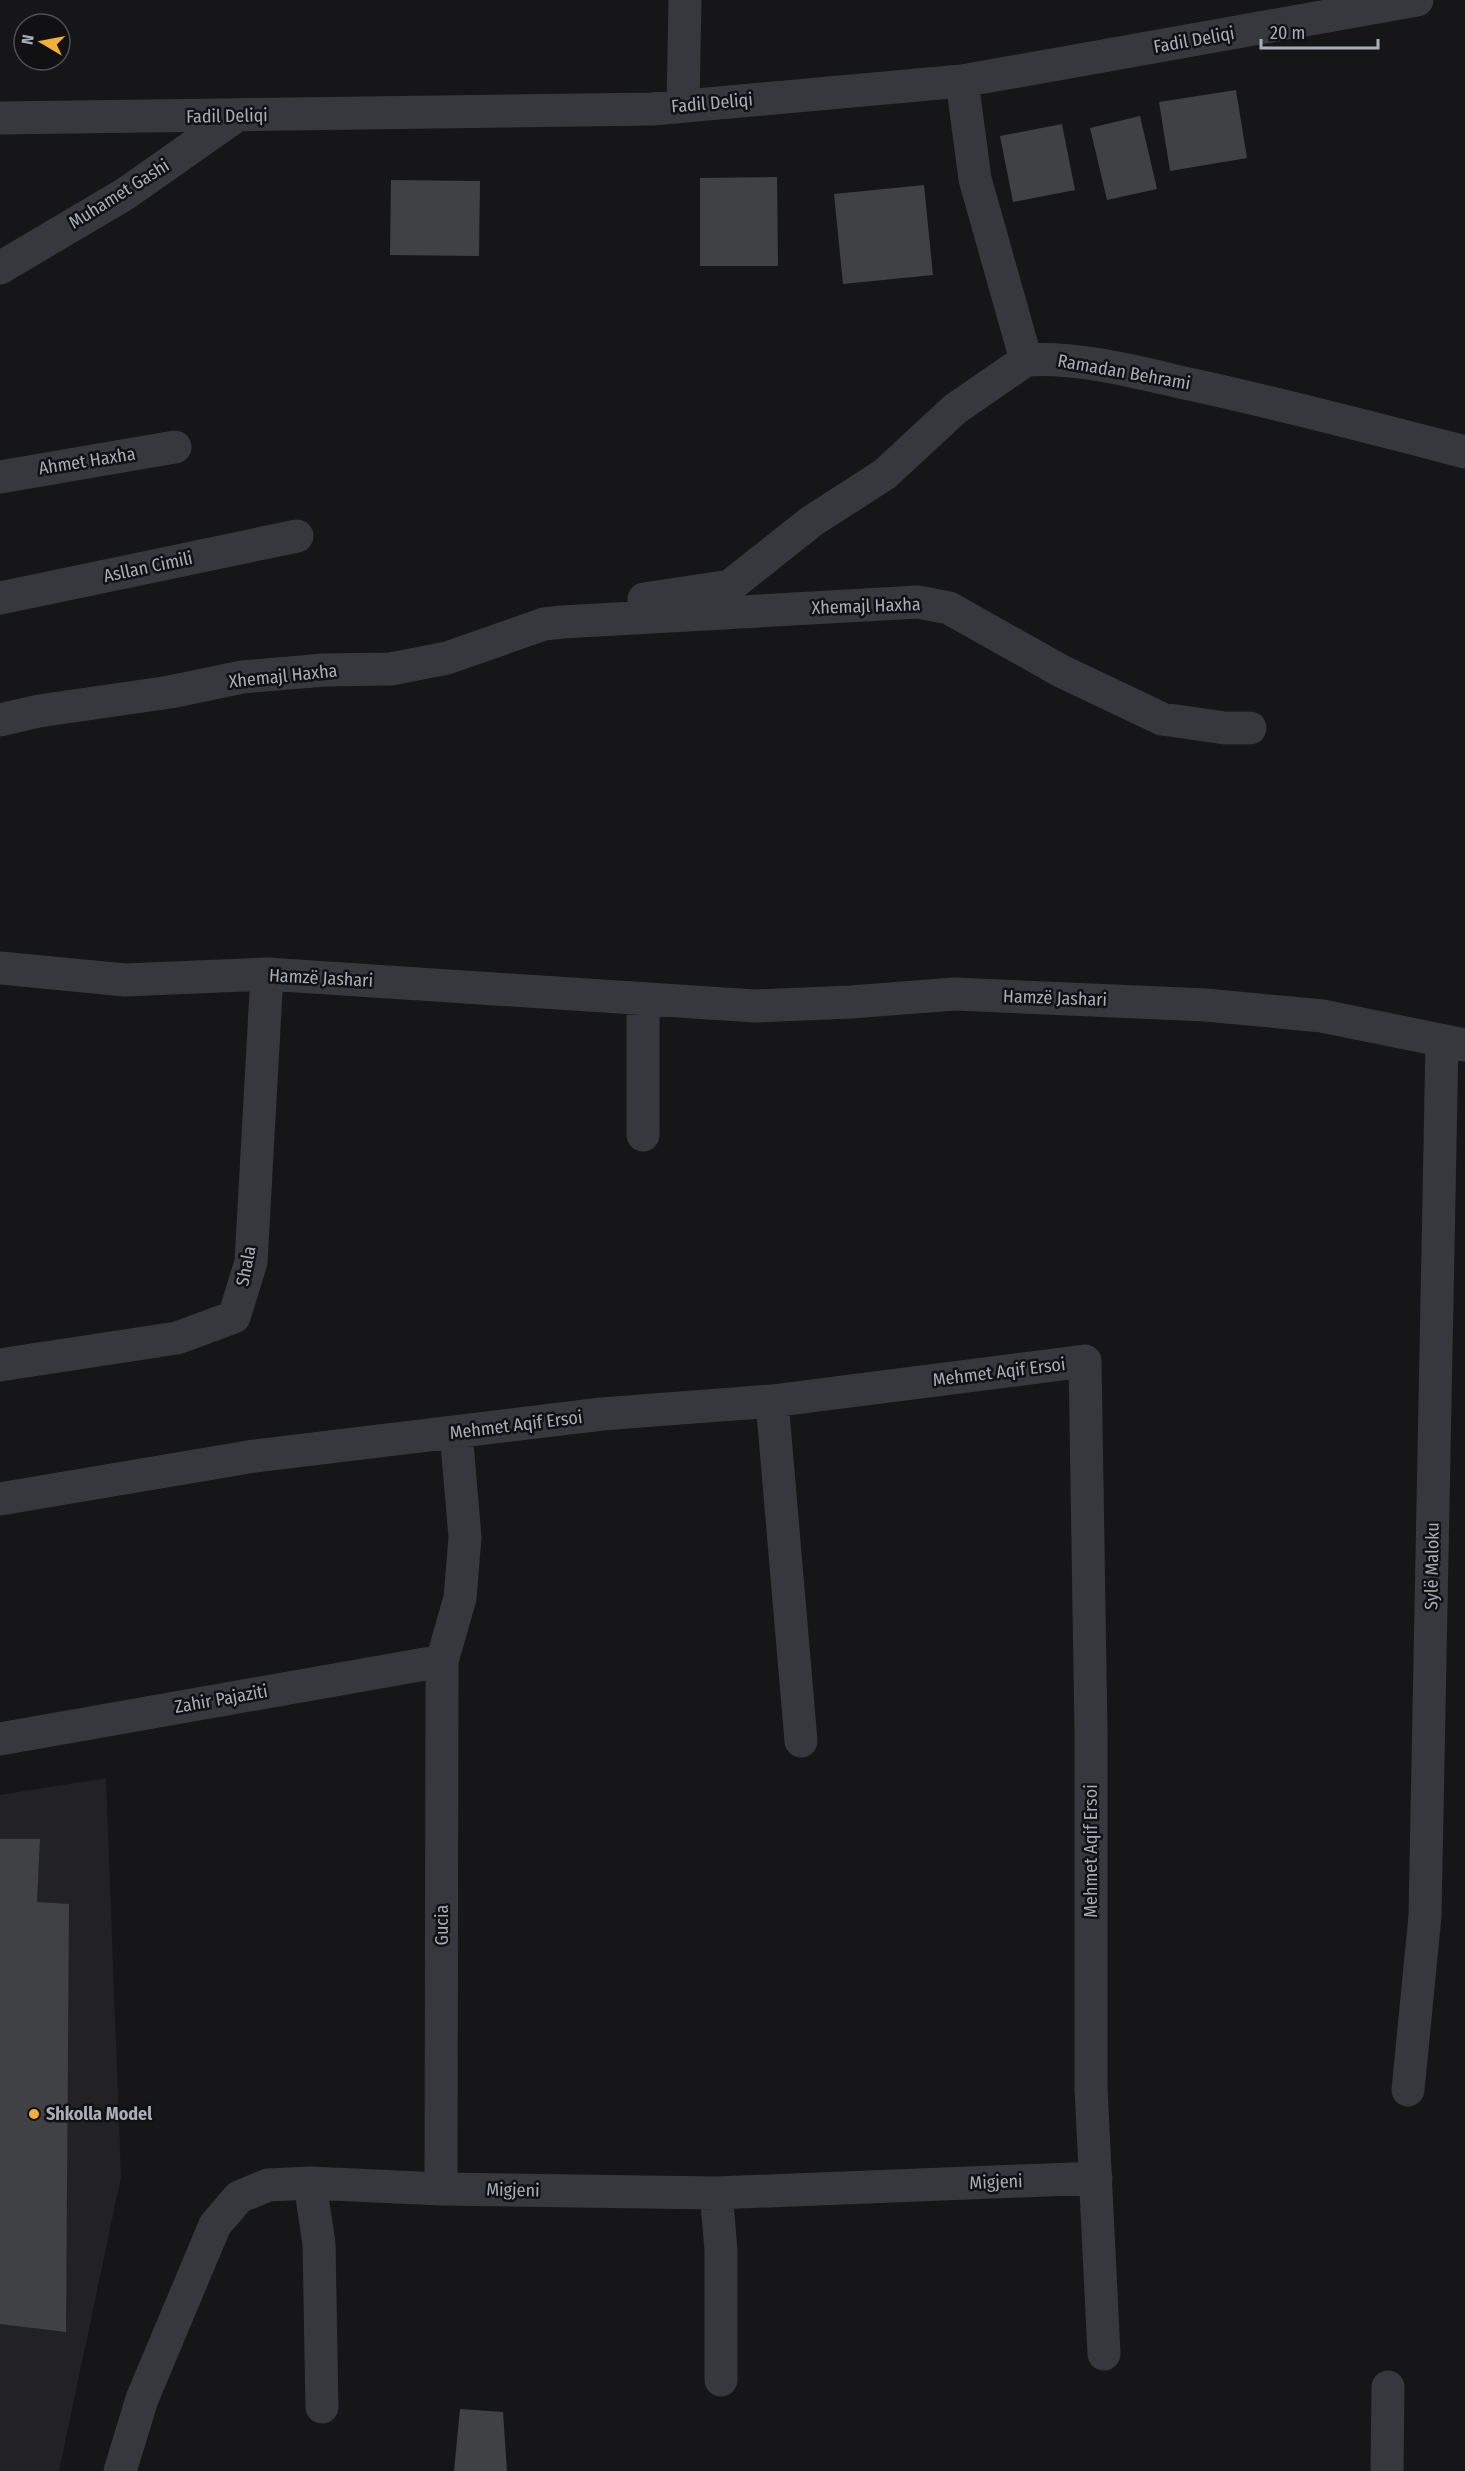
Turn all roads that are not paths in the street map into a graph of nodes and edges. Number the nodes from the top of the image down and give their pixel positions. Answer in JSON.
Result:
{"nodes":[{"id":1,"x":684,"y":0,"type":"edge"},
{"id":2,"x":1401,"y":2,"type":"edge"},
{"id":3,"x":962,"y":81,"type":"junction"},
{"id":4,"x":683,"y":106,"type":"junction"},
{"id":5,"x":236,"y":116,"type":"junction"},
{"id":6,"x":0,"y":118,"type":"edge"},
{"id":7,"x":0,"y":268,"type":"edge"},
{"id":8,"x":1026,"y":360,"type":"junction"},
{"id":9,"x":175,"y":447,"type":"dead end"},
{"id":10,"x":1465,"y":452,"type":"edge"},
{"id":11,"x":0,"y":477,"type":"edge"},
{"id":12,"x":297,"y":536,"type":"dead end"},
{"id":13,"x":0,"y":598,"type":"edge"},
{"id":14,"x":562,"y":622,"type":"junction"},
{"id":15,"x":0,"y":720,"type":"edge"},
{"id":16,"x":1250,"y":728,"type":"dead end"},
{"id":17,"x":0,"y":968,"type":"edge"},
{"id":18,"x":267,"y":974,"type":"junction"},
{"id":19,"x":643,"y":999,"type":"junction"},
{"id":20,"x":1454,"y":1044,"type":"edge"},
{"id":21,"x":643,"y":1136,"type":"dead end"},
{"id":22,"x":0,"y":1365,"type":"edge"},
{"id":23,"x":772,"y":1401,"type":"junction"},
{"id":24,"x":456,"y":1432,"type":"junction"},
{"id":25,"x":0,"y":1498,"type":"edge"},
{"id":26,"x":442,"y":1661,"type":"junction"},
{"id":27,"x":0,"y":1739,"type":"edge"},
{"id":28,"x":801,"y":1741,"type":"dead end"},
{"id":29,"x":1408,"y":2090,"type":"dead end"},
{"id":30,"x":1095,"y":2178,"type":"junction"},
{"id":31,"x":310,"y":2183,"type":"junction"},
{"id":32,"x":441,"y":2189,"type":"junction"},
{"id":33,"x":716,"y":2193,"type":"junction"},
{"id":34,"x":1104,"y":2354,"type":"dead end"},
{"id":35,"x":721,"y":2380,"type":"dead end"},
{"id":36,"x":1388,"y":2387,"type":"dead end"},
{"id":37,"x":322,"y":2407,"type":"dead end"},
{"id":38,"x":120,"y":2471,"type":"edge"},
{"id":39,"x":1387,"y":2471,"type":"edge"}],
"edges":[{"from":1,"to":4,"type":"street"},
{"from":2,"to":3,"type":"street","name":"Fadil Deliqi"},
{"from":3,"to":4,"type":"street","name":"Fadil Deliqi"},
{"from":3,"to":8,"type":"street"},
{"from":4,"to":5,"type":"street","name":"Fadil Deliqi"},
{"from":5,"to":6,"type":"street","name":"Fadil Deliqi"},
{"from":5,"to":7,"type":"street","name":"Muhamet Gashi"},
{"from":8,"to":10,"type":"street","name":"Ramadan Behrami"},
{"from":8,"to":14,"type":"street","name":"Xhemajl Haxha"},
{"from":9,"to":11,"type":"street","name":"Ahmet Haxha"},
{"from":12,"to":13,"type":"street","name":"Asllan Cimili"},
{"from":14,"to":15,"type":"street","name":"Xhemajl Haxha"},
{"from":14,"to":16,"type":"street","name":"Xhemajl Haxha"},
{"from":17,"to":18,"type":"street","name":"Hamzë Jashari"},
{"from":18,"to":19,"type":"street","name":"Hamzë Jashari"},
{"from":18,"to":22,"type":"street","name":"Shala"},
{"from":19,"to":20,"type":"street","name":"Hamzë Jashari"},
{"from":19,"to":21,"type":"street"},
{"from":20,"to":29,"type":"street","name":"Sylë Maloku"},
{"from":23,"to":24,"type":"street","name":"Mehmet Aqif Ersoi"},
{"from":23,"to":28,"type":"street"},
{"from":23,"to":30,"type":"street","name":"Mehmet Aqif Ersoi"},
{"from":24,"to":25,"type":"street","name":"Mehmet Aqif Ersoi"},
{"from":24,"to":26,"type":"street","name":"Gucia"},
{"from":26,"to":27,"type":"street","name":"Zahir Pajaziti"},
{"from":26,"to":32,"type":"street","name":"Gucia"},
{"from":30,"to":33,"type":"street","name":"Migjeni"},
{"from":30,"to":34,"type":"street","name":"Mehmet Aqif Ersoi"},
{"from":31,"to":32,"type":"street","name":"Migjeni"},
{"from":31,"to":37,"type":"street"},
{"from":31,"to":38,"type":"street","name":"Migjeni"},
{"from":32,"to":33,"type":"street","name":"Migjeni"},
{"from":33,"to":35,"type":"street"},
{"from":36,"to":39,"type":"street"}]}
